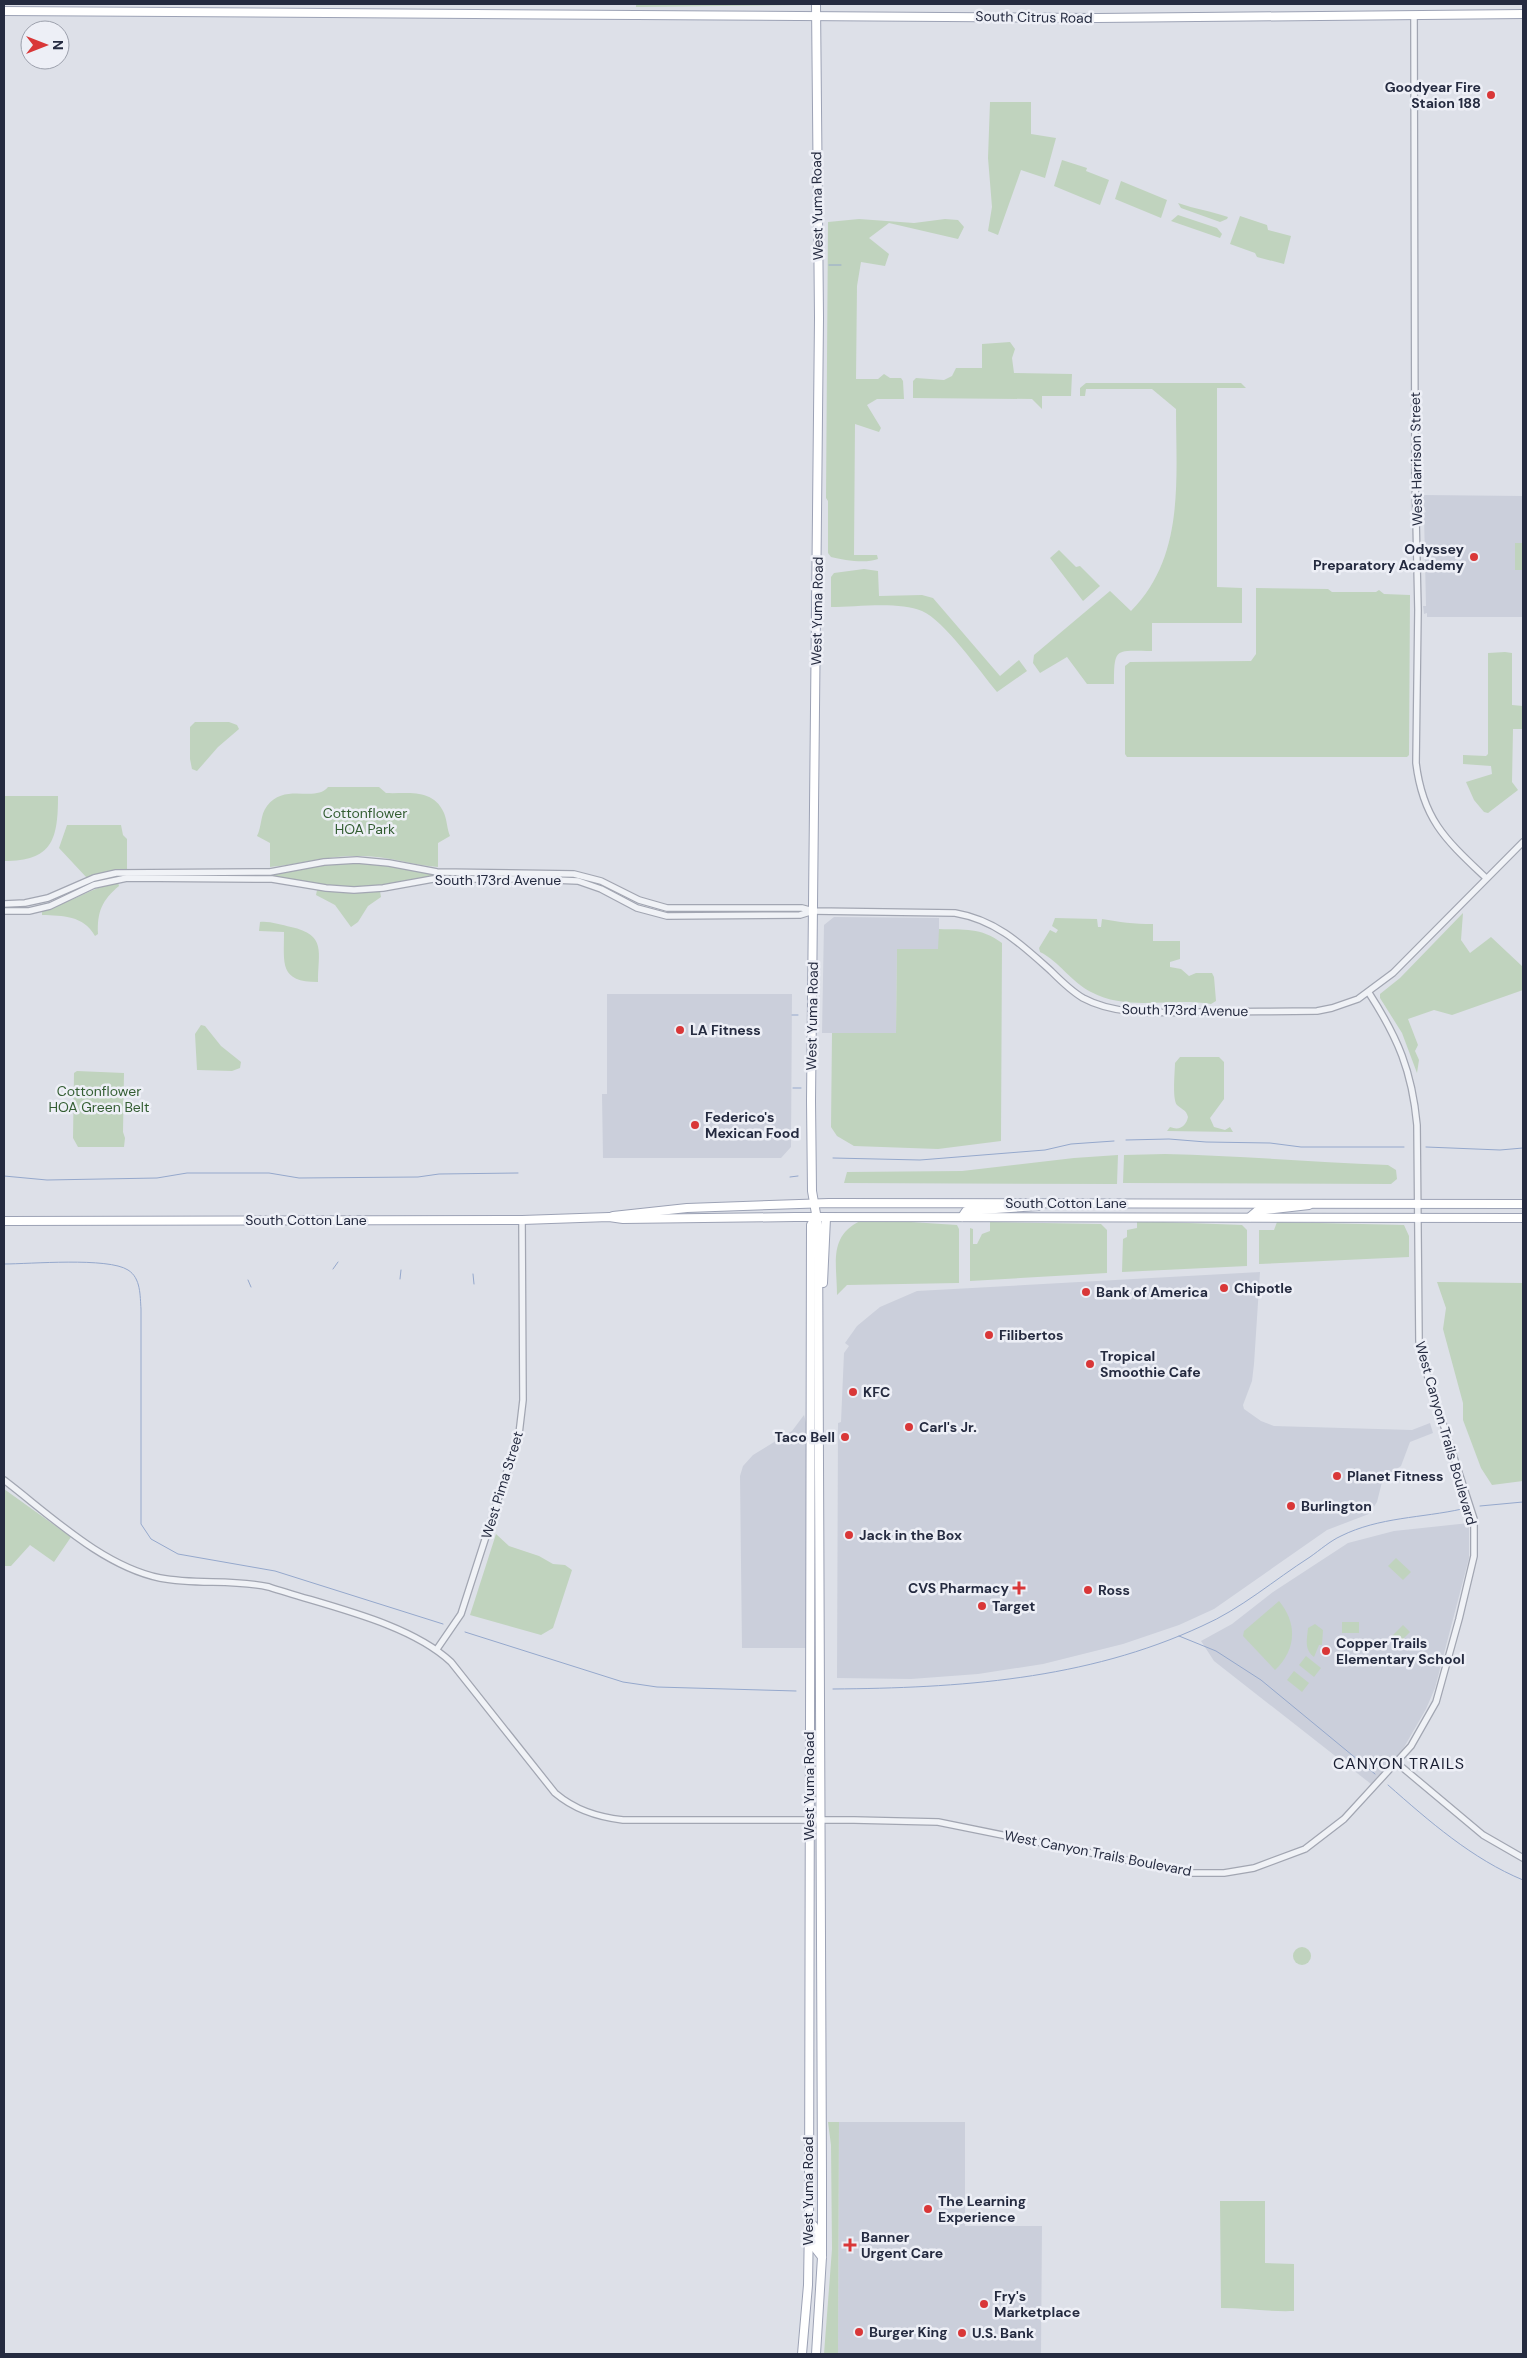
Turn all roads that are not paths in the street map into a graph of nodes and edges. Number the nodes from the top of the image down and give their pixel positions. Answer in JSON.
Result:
{"nodes":[{"id":1,"x":816,"y":4,"type":"edge"},
{"id":2,"x":4,"y":11,"type":"edge"},
{"id":3,"x":816,"y":14,"type":"junction"},
{"id":4,"x":1523,"y":14,"type":"edge"},
{"id":5,"x":1414,"y":16,"type":"junction"},
{"id":6,"x":1523,"y":842,"type":"edge"},
{"id":7,"x":1486,"y":878,"type":"junction"},
{"id":8,"x":4,"y":904,"type":"edge"},
{"id":9,"x":4,"y":911,"type":"edge"},
{"id":10,"x":813,"y":911,"type":"junction"},
{"id":11,"x":1369,"y":993,"type":"junction"},
{"id":12,"x":1052,"y":1202,"type":"junction"},
{"id":13,"x":1321,"y":1202,"type":"junction"},
{"id":14,"x":1115,"y":1203,"type":"junction"},
{"id":15,"x":1417,"y":1203,"type":"junction"},
{"id":16,"x":813,"y":1204,"type":"junction"},
{"id":17,"x":1523,"y":1204,"type":"edge"},
{"id":18,"x":707,"y":1207,"type":"junction"},
{"id":19,"x":609,"y":1217,"type":"junction"},
{"id":20,"x":962,"y":1217,"type":"junction"},
{"id":21,"x":1115,"y":1217,"type":"junction"},
{"id":22,"x":1250,"y":1217,"type":"junction"},
{"id":23,"x":662,"y":1218,"type":"junction"},
{"id":24,"x":815,"y":1218,"type":"junction"},
{"id":25,"x":826,"y":1218,"type":"junction"},
{"id":26,"x":1417,"y":1218,"type":"junction"},
{"id":27,"x":1523,"y":1218,"type":"edge"},
{"id":28,"x":522,"y":1220,"type":"junction"},
{"id":29,"x":4,"y":1221,"type":"edge"},
{"id":30,"x":818,"y":1288,"type":"junction"},
{"id":31,"x":811,"y":1323,"type":"junction"},
{"id":32,"x":819,"y":1415,"type":"junction"},
{"id":33,"x":4,"y":1480,"type":"edge"},
{"id":34,"x":810,"y":1612,"type":"junction"},
{"id":35,"x":437,"y":1649,"type":"junction"},
{"id":36,"x":819,"y":1667,"type":"junction"},
{"id":37,"x":1397,"y":1763,"type":"junction"},
{"id":38,"x":821,"y":1820,"type":"junction"},
{"id":39,"x":808,"y":1821,"type":"junction"},
{"id":40,"x":1523,"y":1858,"type":"edge"},
{"id":41,"x":809,"y":2221,"type":"junction"},
{"id":42,"x":822,"y":2257,"type":"junction"},
{"id":43,"x":802,"y":2354,"type":"edge"},
{"id":44,"x":816,"y":2354,"type":"edge"}],
"edges":[{"from":1,"to":3,"type":"main road","name":"West Yuma Road"},
{"from":2,"to":3,"type":"main road","name":"South Citrus Road"},
{"from":3,"to":5,"type":"main road","name":"South Citrus Road"},
{"from":3,"to":10,"type":"main road","name":"West Yuma Road"},
{"from":4,"to":5,"type":"main road","name":"South Citrus Road"},
{"from":5,"to":7,"type":"street","name":"West Harrison Street"},
{"from":6,"to":7,"type":"street","name":"South 173rd Avenue"},
{"from":7,"to":11,"type":"street","name":"South 173rd Avenue"},
{"from":8,"to":10,"type":"street","name":"South 173rd Avenue"},
{"from":9,"to":10,"type":"street","name":"South 173rd Avenue"},
{"from":10,"to":11,"type":"street","name":"South 173rd Avenue"},
{"from":10,"to":16,"type":"main road","name":"West Yuma Road"},
{"from":11,"to":15,"type":"street","name":"West Canyon Trails Boulevard"},
{"from":12,"to":14,"type":"main road","name":"South Cotton Lane"},
{"from":12,"to":16,"type":"main road","name":"South Cotton Lane"},
{"from":12,"to":20,"type":"main road"},
{"from":13,"to":14,"type":"main road","name":"South Cotton Lane"},
{"from":13,"to":15,"type":"main road","name":"South Cotton Lane"},
{"from":13,"to":22,"type":"main road"},
{"from":14,"to":21,"type":"main road"},
{"from":15,"to":17,"type":"main road","name":"South Cotton Lane"},
{"from":15,"to":26,"type":"street","name":"West Canyon Trails Boulevard"},
{"from":16,"to":18,"type":"main road","name":"South Cotton Lane"},
{"from":16,"to":24,"type":"main road","name":"West Yuma Road"},
{"from":18,"to":19,"type":"main road","name":"South Cotton Lane"},
{"from":18,"to":23,"type":"main road"},
{"from":19,"to":23,"type":"main road","name":"South Cotton Lane"},
{"from":19,"to":28,"type":"main road","name":"South Cotton Lane"},
{"from":20,"to":21,"type":"main road","name":"South Cotton Lane"},
{"from":20,"to":25,"type":"main road","name":"South Cotton Lane"},
{"from":21,"to":22,"type":"main road","name":"South Cotton Lane"},
{"from":22,"to":26,"type":"main road","name":"South Cotton Lane"},
{"from":23,"to":24,"type":"main road","name":"South Cotton Lane"},
{"from":24,"to":25,"type":"main road","name":"South Cotton Lane"},
{"from":24,"to":30,"type":"main road","name":"West Yuma Road"},
{"from":24,"to":31,"type":"main road","name":"West Yuma Road"},
{"from":25,"to":30,"type":"main road"},
{"from":26,"to":27,"type":"main road","name":"South Cotton Lane"},
{"from":26,"to":37,"type":"street","name":"West Canyon Trails Boulevard"},
{"from":28,"to":29,"type":"main road","name":"South Cotton Lane"},
{"from":28,"to":35,"type":"street","name":"West Pima Street"},
{"from":30,"to":32,"type":"main road","name":"West Yuma Road"},
{"from":31,"to":32,"type":"main road"},
{"from":31,"to":34,"type":"main road","name":"West Yuma Road"},
{"from":32,"to":36,"type":"main road","name":"West Yuma Road"},
{"from":33,"to":35,"type":"street","name":"West Canyon Trails Boulevard"},
{"from":34,"to":36,"type":"main road"},
{"from":34,"to":39,"type":"main road","name":"West Yuma Road"},
{"from":35,"to":39,"type":"street","name":"West Canyon Trails Boulevard"},
{"from":36,"to":38,"type":"main road","name":"West Yuma Road"},
{"from":37,"to":38,"type":"street","name":"West Canyon Trails Boulevard"},
{"from":37,"to":40,"type":"street"},
{"from":38,"to":39,"type":"street","name":"West Canyon Trails Boulevard"},
{"from":38,"to":42,"type":"main road","name":"West Yuma Road"},
{"from":39,"to":41,"type":"main road","name":"West Yuma Road"},
{"from":41,"to":42,"type":"main road"},
{"from":41,"to":43,"type":"main road","name":"West Yuma Road"},
{"from":42,"to":44,"type":"main road","name":"West Yuma Road"}]}
